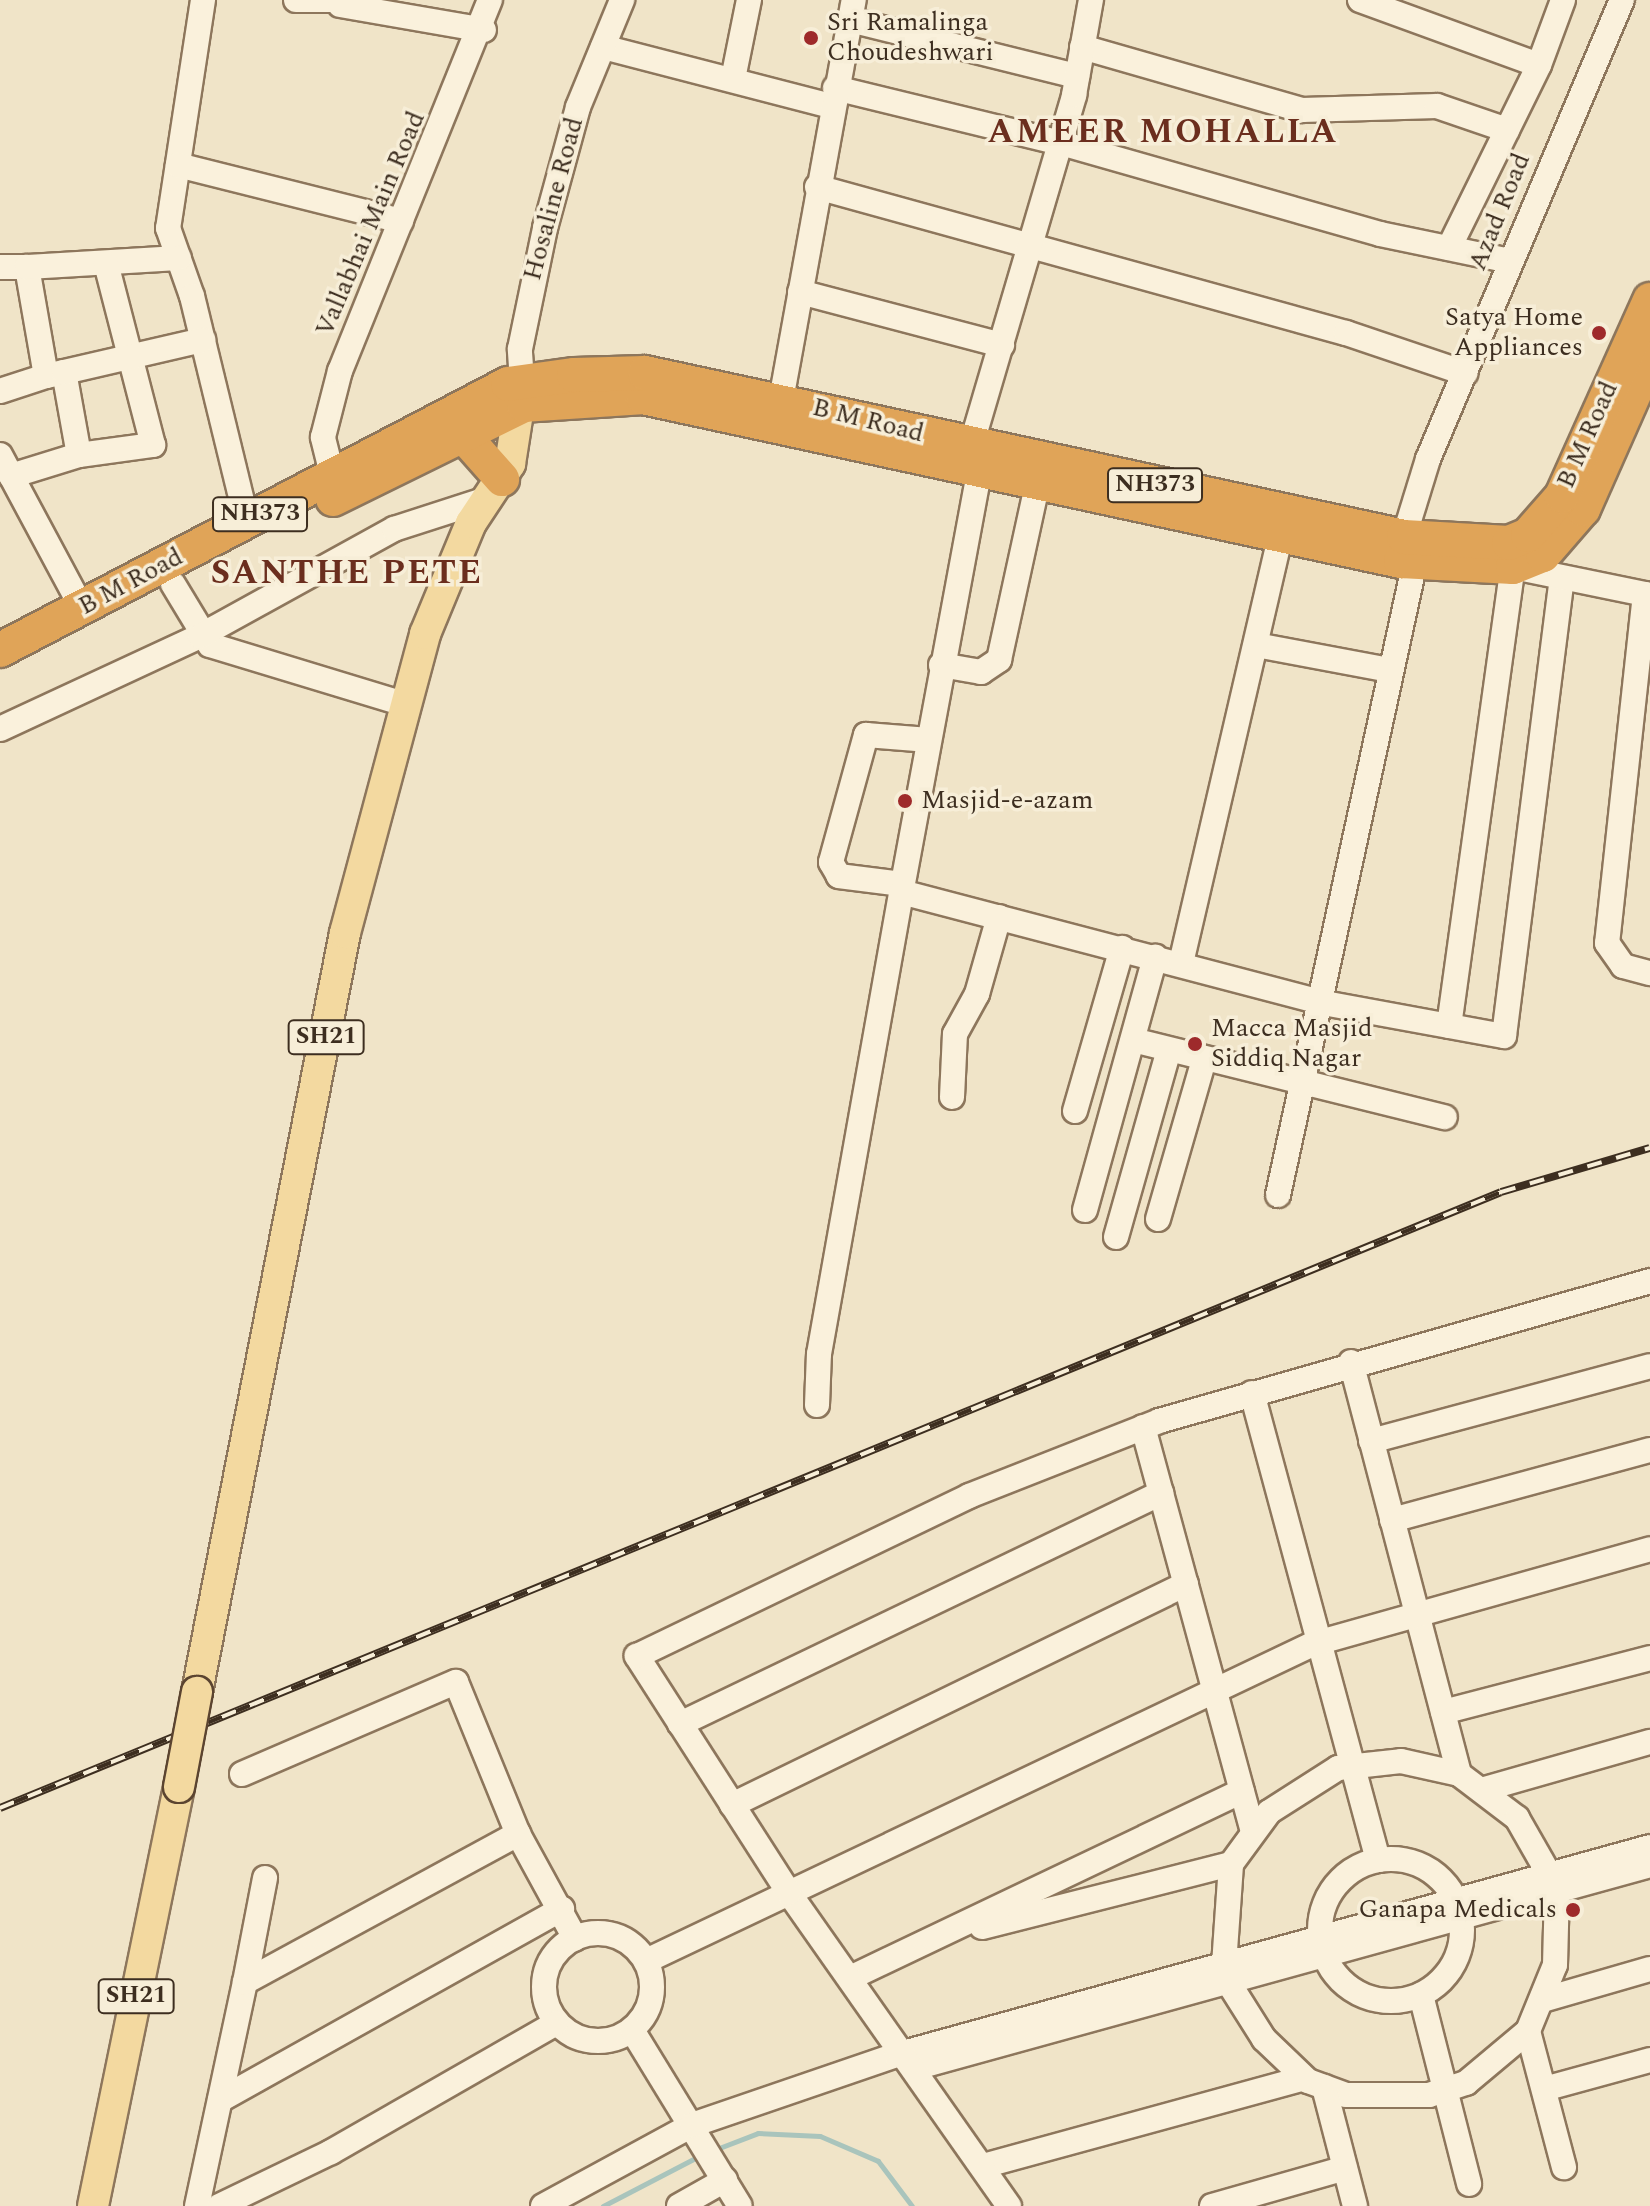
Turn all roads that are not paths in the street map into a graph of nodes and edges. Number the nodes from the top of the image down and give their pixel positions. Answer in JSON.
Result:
{"nodes":[{"id":1,"x":203,"y":0,"type":"edge"},
{"id":2,"x":296,"y":0,"type":"edge"},
{"id":3,"x":490,"y":0,"type":"edge"},
{"id":4,"x":622,"y":0,"type":"edge"},
{"id":5,"x":749,"y":0,"type":"edge"},
{"id":6,"x":1091,"y":0,"type":"edge"},
{"id":7,"x":1360,"y":0,"type":"edge"},
{"id":8,"x":1563,"y":0,"type":"edge"},
{"id":9,"x":1622,"y":0,"type":"edge"},
{"id":10,"x":340,"y":2,"type":"edge"},
{"id":11,"x":852,"y":10,"type":"edge"},
{"id":12,"x":484,"y":30,"type":"junction"},
{"id":13,"x":603,"y":47,"type":"junction"},
{"id":14,"x":1082,"y":47,"type":"junction"},
{"id":15,"x":1539,"y":65,"type":"junction"},
{"id":16,"x":1077,"y":76,"type":"junction"},
{"id":17,"x":733,"y":79,"type":"junction"},
{"id":18,"x":833,"y":97,"type":"junction"},
{"id":19,"x":1507,"y":130,"type":"junction"},
{"id":20,"x":1061,"y":143,"type":"junction"},
{"id":21,"x":178,"y":165,"type":"junction"},
{"id":22,"x":817,"y":187,"type":"junction"},
{"id":23,"x":401,"y":221,"type":"junction"},
{"id":24,"x":1033,"y":245,"type":"junction"},
{"id":25,"x":1449,"y":248,"type":"junction"},
{"id":26,"x":179,"y":258,"type":"junction"},
{"id":27,"x":1510,"y":261,"type":"junction"},
{"id":28,"x":106,"y":263,"type":"junction"},
{"id":29,"x":0,"y":267,"type":"edge"},
{"id":30,"x":27,"y":267,"type":"junction"},
{"id":31,"x":800,"y":292,"type":"junction"},
{"id":32,"x":1650,"y":300,"type":"edge"},
{"id":33,"x":203,"y":340,"type":"junction"},
{"id":34,"x":1002,"y":345,"type":"junction"},
{"id":35,"x":125,"y":359,"type":"junction"},
{"id":36,"x":1649,"y":362,"type":"edge"},
{"id":37,"x":1465,"y":373,"type":"junction"},
{"id":38,"x":55,"y":374,"type":"junction"},
{"id":39,"x":0,"y":391,"type":"edge"},
{"id":40,"x":523,"y":393,"type":"junction"},
{"id":41,"x":778,"y":412,"type":"junction"},
{"id":42,"x":463,"y":435,"type":"junction"},
{"id":43,"x":79,"y":455,"type":"junction"},
{"id":44,"x":975,"y":459,"type":"junction"},
{"id":45,"x":1591,"y":460,"type":"junction"},
{"id":46,"x":5,"y":465,"type":"edge"},
{"id":47,"x":332,"y":474,"type":"junction"},
{"id":48,"x":1037,"y":485,"type":"junction"},
{"id":49,"x":496,"y":489,"type":"junction"},
{"id":50,"x":247,"y":521,"type":"junction"},
{"id":51,"x":1280,"y":536,"type":"junction"},
{"id":52,"x":1410,"y":550,"type":"junction"},
{"id":53,"x":1513,"y":567,"type":"junction"},
{"id":54,"x":1562,"y":578,"type":"junction"},
{"id":55,"x":173,"y":584,"type":"junction"},
{"id":56,"x":1647,"y":594,"type":"edge"},
{"id":57,"x":82,"y":608,"type":"junction"},
{"id":58,"x":200,"y":636,"type":"junction"},
{"id":59,"x":1256,"y":645,"type":"junction"},
{"id":60,"x":0,"y":650,"type":"edge"},
{"id":61,"x":941,"y":665,"type":"junction"},
{"id":62,"x":1390,"y":670,"type":"junction"},
{"id":63,"x":0,"y":675,"type":"edge"},
{"id":64,"x":407,"y":705,"type":"junction"},
{"id":65,"x":0,"y":729,"type":"edge"},
{"id":66,"x":929,"y":740,"type":"junction"},
{"id":67,"x":902,"y":888,"type":"junction"},
{"id":68,"x":999,"y":917,"type":"junction"},
{"id":69,"x":1122,"y":948,"type":"junction"},
{"id":70,"x":1155,"y":957,"type":"junction"},
{"id":71,"x":1181,"y":963,"type":"junction"},
{"id":72,"x":1650,"y":973,"type":"edge"},
{"id":73,"x":1324,"y":1003,"type":"junction"},
{"id":74,"x":1449,"y":1026,"type":"junction"},
{"id":75,"x":1137,"y":1041,"type":"junction"},
{"id":76,"x":1169,"y":1050,"type":"junction"},
{"id":77,"x":1204,"y":1060,"type":"junction"},
{"id":78,"x":1305,"y":1084,"type":"junction"},
{"id":79,"x":952,"y":1097,"type":"dead end"},
{"id":80,"x":1075,"y":1111,"type":"dead end"},
{"id":81,"x":1445,"y":1117,"type":"dead end"},
{"id":82,"x":1278,"y":1195,"type":"dead end"},
{"id":83,"x":1085,"y":1210,"type":"dead end"},
{"id":84,"x":1158,"y":1219,"type":"dead end"},
{"id":85,"x":1116,"y":1237,"type":"dead end"},
{"id":86,"x":1650,"y":1281,"type":"edge"},
{"id":87,"x":1351,"y":1362,"type":"junction"},
{"id":88,"x":1650,"y":1366,"type":"edge"},
{"id":89,"x":1247,"y":1394,"type":"junction"},
{"id":90,"x":817,"y":1405,"type":"dead end"},
{"id":91,"x":1143,"y":1427,"type":"junction"},
{"id":92,"x":1371,"y":1441,"type":"junction"},
{"id":93,"x":1650,"y":1450,"type":"edge"},
{"id":94,"x":1161,"y":1493,"type":"junction"},
{"id":95,"x":1392,"y":1520,"type":"junction"},
{"id":96,"x":1650,"y":1549,"type":"edge"},
{"id":97,"x":1186,"y":1584,"type":"junction"},
{"id":98,"x":1416,"y":1613,"type":"junction"},
{"id":99,"x":1314,"y":1644,"type":"junction"},
{"id":100,"x":1650,"y":1658,"type":"edge"},
{"id":101,"x":1215,"y":1690,"type":"junction"},
{"id":102,"x":1443,"y":1712,"type":"junction"},
{"id":103,"x":680,"y":1724,"type":"junction"},
{"id":104,"x":1650,"y":1742,"type":"edge"},
{"id":105,"x":1344,"y":1766,"type":"junction"},
{"id":106,"x":242,"y":1774,"type":"dead end"},
{"id":107,"x":1459,"y":1774,"type":"junction"},
{"id":108,"x":1481,"y":1790,"type":"junction"},
{"id":109,"x":1242,"y":1791,"type":"junction"},
{"id":110,"x":732,"y":1805,"type":"junction"},
{"id":111,"x":1253,"y":1831,"type":"junction"},
{"id":112,"x":518,"y":1834,"type":"junction"},
{"id":113,"x":1650,"y":1847,"type":"edge"},
{"id":114,"x":1372,"y":1862,"type":"junction"},
{"id":115,"x":1231,"y":1864,"type":"junction"},
{"id":116,"x":1650,"y":1865,"type":"edge"},
{"id":117,"x":265,"y":1878,"type":"dead end"},
{"id":118,"x":1553,"y":1882,"type":"junction"},
{"id":119,"x":789,"y":1893,"type":"junction"},
{"id":120,"x":1458,"y":1908,"type":"junction"},
{"id":121,"x":562,"y":1909,"type":"junction"},
{"id":122,"x":575,"y":1938,"type":"junction"},
{"id":123,"x":927,"y":1941,"type":"junction"},
{"id":124,"x":1322,"y":1948,"type":"junction"},
{"id":125,"x":646,"y":1961,"type":"junction"},
{"id":126,"x":1650,"y":1969,"type":"edge"},
{"id":127,"x":1227,"y":1975,"type":"junction"},
{"id":128,"x":850,"y":1978,"type":"junction"},
{"id":129,"x":245,"y":1982,"type":"junction"},
{"id":130,"x":1415,"y":1998,"type":"junction"},
{"id":131,"x":1546,"y":1999,"type":"junction"},
{"id":132,"x":556,"y":2023,"type":"junction"},
{"id":133,"x":632,"y":2030,"type":"junction"},
{"id":134,"x":1528,"y":2031,"type":"junction"},
{"id":135,"x":1650,"y":2060,"type":"edge"},
{"id":136,"x":909,"y":2061,"type":"junction"},
{"id":137,"x":1314,"y":2083,"type":"junction"},
{"id":138,"x":1544,"y":2089,"type":"junction"},
{"id":139,"x":1436,"y":2092,"type":"junction"},
{"id":140,"x":220,"y":2100,"type":"junction"},
{"id":141,"x":695,"y":2130,"type":"junction"},
{"id":142,"x":983,"y":2166,"type":"junction"},
{"id":143,"x":1564,"y":2167,"type":"dead end"},
{"id":144,"x":1345,"y":2168,"type":"junction"},
{"id":145,"x":724,"y":2178,"type":"junction"},
{"id":146,"x":1462,"y":2184,"type":"dead end"},
{"id":147,"x":93,"y":2206,"type":"edge"},
{"id":148,"x":197,"y":2206,"type":"edge"},
{"id":149,"x":219,"y":2206,"type":"edge"},
{"id":150,"x":543,"y":2206,"type":"edge"},
{"id":151,"x":679,"y":2206,"type":"edge"},
{"id":152,"x":740,"y":2206,"type":"edge"},
{"id":153,"x":1009,"y":2206,"type":"edge"},
{"id":154,"x":1212,"y":2206,"type":"edge"},
{"id":155,"x":1355,"y":2206,"type":"edge"}],
"edges":[{"from":1,"to":21,"type":"street"},
{"from":2,"to":10,"type":"street"},
{"from":3,"to":12,"type":"street","name":"Vallabhai Main Road"},
{"from":4,"to":13,"type":"street","name":"Hosaline Road"},
{"from":5,"to":17,"type":"street"},
{"from":6,"to":14,"type":"street"},
{"from":7,"to":15,"type":"street"},
{"from":8,"to":15,"type":"street"},
{"from":9,"to":27,"type":"street","name":"Azad Road"},
{"from":10,"to":12,"type":"street"},
{"from":11,"to":16,"type":"street"},
{"from":11,"to":18,"type":"street"},
{"from":12,"to":23,"type":"street","name":"Vallabhai Main Road"},
{"from":13,"to":17,"type":"street"},
{"from":13,"to":40,"type":"street","name":"Hosaline Road"},
{"from":14,"to":16,"type":"street"},
{"from":14,"to":19,"type":"street"},
{"from":15,"to":19,"type":"street"},
{"from":16,"to":20,"type":"street"},
{"from":17,"to":18,"type":"street"},
{"from":18,"to":20,"type":"street"},
{"from":18,"to":22,"type":"street"},
{"from":19,"to":25,"type":"street"},
{"from":20,"to":24,"type":"street"},
{"from":20,"to":25,"type":"street"},
{"from":21,"to":23,"type":"street"},
{"from":21,"to":26,"type":"street"},
{"from":22,"to":24,"type":"street"},
{"from":22,"to":31,"type":"street"},
{"from":23,"to":47,"type":"street","name":"Vallabhai Main Road"},
{"from":24,"to":34,"type":"street"},
{"from":24,"to":37,"type":"street"},
{"from":25,"to":27,"type":"street"},
{"from":26,"to":28,"type":"street"},
{"from":26,"to":33,"type":"street"},
{"from":27,"to":37,"type":"street","name":"Azad Road"},
{"from":28,"to":30,"type":"street"},
{"from":28,"to":35,"type":"street"},
{"from":29,"to":30,"type":"street"},
{"from":30,"to":38,"type":"street"},
{"from":31,"to":34,"type":"street"},
{"from":31,"to":41,"type":"street"},
{"from":32,"to":45,"type":"highway","name":"B M Road","number":"NH373"},
{"from":33,"to":35,"type":"street"},
{"from":33,"to":50,"type":"street"},
{"from":34,"to":44,"type":"street"},
{"from":35,"to":38,"type":"street"},
{"from":35,"to":43,"type":"street"},
{"from":36,"to":45,"type":"highway","number":"NH373"},
{"from":37,"to":52,"type":"street","name":"Azad Road"},
{"from":38,"to":39,"type":"street"},
{"from":38,"to":43,"type":"street"},
{"from":40,"to":41,"type":"highway","number":"NH373"},
{"from":40,"to":42,"type":"highway","number":"NH373"},
{"from":40,"to":47,"type":"highway","name":"B M Road","number":"NH373"},
{"from":40,"to":49,"type":"main road","number":"SH21"},
{"from":41,"to":44,"type":"highway","name":"B M Road","number":"NH373"},
{"from":42,"to":49,"type":"highway"},
{"from":42,"to":55,"type":"highway","number":"NH373"},
{"from":43,"to":46,"type":"street"},
{"from":44,"to":48,"type":"highway","number":"NH373"},
{"from":44,"to":52,"type":"highway","name":"B M Road","number":"NH373"},
{"from":44,"to":61,"type":"street"},
{"from":45,"to":52,"type":"highway","name":"B M Road","number":"NH373"},
{"from":45,"to":53,"type":"highway","number":"NH373"},
{"from":46,"to":57,"type":"street"},
{"from":47,"to":50,"type":"highway","name":"B M Road","number":"NH373"},
{"from":48,"to":51,"type":"highway","number":"NH373"},
{"from":48,"to":61,"type":"street"},
{"from":49,"to":58,"type":"street"},
{"from":49,"to":64,"type":"main road","number":"SH21"},
{"from":50,"to":57,"type":"highway","name":"B M Road","number":"NH373"},
{"from":51,"to":52,"type":"highway","number":"NH373"},
{"from":51,"to":59,"type":"street"},
{"from":52,"to":53,"type":"highway","number":"NH373"},
{"from":52,"to":62,"type":"street","name":"Azad Road"},
{"from":53,"to":54,"type":"street"},
{"from":53,"to":74,"type":"street"},
{"from":54,"to":56,"type":"street"},
{"from":54,"to":74,"type":"street"},
{"from":55,"to":58,"type":"street"},
{"from":55,"to":63,"type":"highway","number":"NH373"},
{"from":56,"to":72,"type":"street"},
{"from":57,"to":60,"type":"highway","name":"B M Road","number":"NH373"},
{"from":58,"to":64,"type":"street"},
{"from":58,"to":65,"type":"street"},
{"from":59,"to":62,"type":"street"},
{"from":59,"to":71,"type":"street"},
{"from":61,"to":66,"type":"street"},
{"from":62,"to":73,"type":"street","name":"Azad Road"},
{"from":64,"to":147,"type":"main road","number":"SH21","bridge":true},
{"from":66,"to":67,"type":"street"},
{"from":66,"to":67,"type":"street"},
{"from":67,"to":68,"type":"street"},
{"from":67,"to":90,"type":"street"},
{"from":68,"to":69,"type":"street"},
{"from":68,"to":79,"type":"street"},
{"from":69,"to":70,"type":"street"},
{"from":69,"to":80,"type":"street"},
{"from":70,"to":71,"type":"street"},
{"from":70,"to":75,"type":"street"},
{"from":71,"to":73,"type":"street"},
{"from":73,"to":74,"type":"street"},
{"from":73,"to":78,"type":"street","name":"Azad Road"},
{"from":75,"to":76,"type":"street"},
{"from":75,"to":83,"type":"street"},
{"from":76,"to":77,"type":"street"},
{"from":76,"to":85,"type":"street"},
{"from":77,"to":78,"type":"street"},
{"from":77,"to":84,"type":"street"},
{"from":78,"to":81,"type":"street"},
{"from":78,"to":82,"type":"street","name":"Azad Road"},
{"from":86,"to":87,"type":"street"},
{"from":87,"to":89,"type":"street"},
{"from":87,"to":92,"type":"street"},
{"from":88,"to":92,"type":"street"},
{"from":89,"to":91,"type":"street"},
{"from":89,"to":99,"type":"street"},
{"from":91,"to":94,"type":"street"},
{"from":91,"to":103,"type":"street"},
{"from":92,"to":95,"type":"street"},
{"from":93,"to":95,"type":"street"},
{"from":94,"to":97,"type":"street"},
{"from":94,"to":103,"type":"street"},
{"from":95,"to":98,"type":"street"},
{"from":96,"to":98,"type":"street"},
{"from":97,"to":101,"type":"street"},
{"from":97,"to":110,"type":"street"},
{"from":98,"to":99,"type":"street"},
{"from":98,"to":102,"type":"street"},
{"from":99,"to":101,"type":"street"},
{"from":99,"to":105,"type":"street"},
{"from":100,"to":102,"type":"street"},
{"from":101,"to":109,"type":"street"},
{"from":101,"to":119,"type":"street"},
{"from":102,"to":107,"type":"street"},
{"from":103,"to":110,"type":"street"},
{"from":104,"to":108,"type":"street"},
{"from":105,"to":107,"type":"street"},
{"from":105,"to":111,"type":"street"},
{"from":105,"to":114,"type":"street"},
{"from":106,"to":112,"type":"street"},
{"from":107,"to":108,"type":"street"},
{"from":108,"to":118,"type":"street"},
{"from":109,"to":111,"type":"street"},
{"from":109,"to":123,"type":"street"},
{"from":110,"to":119,"type":"street"},
{"from":111,"to":115,"type":"street"},
{"from":112,"to":121,"type":"street"},
{"from":112,"to":129,"type":"street"},
{"from":113,"to":118,"type":"street"},
{"from":114,"to":120,"type":"street"},
{"from":114,"to":124,"type":"street"},
{"from":115,"to":123,"type":"street"},
{"from":115,"to":127,"type":"street"},
{"from":116,"to":118,"type":"street"},
{"from":117,"to":129,"type":"street"},
{"from":118,"to":120,"type":"street"},
{"from":118,"to":131,"type":"street"},
{"from":119,"to":125,"type":"street"},
{"from":119,"to":128,"type":"street"},
{"from":120,"to":124,"type":"street"},
{"from":120,"to":130,"type":"street"},
{"from":121,"to":122,"type":"street"},
{"from":121,"to":140,"type":"street"},
{"from":122,"to":125,"type":"street"},
{"from":122,"to":132,"type":"street"},
{"from":123,"to":128,"type":"street"},
{"from":124,"to":127,"type":"street"},
{"from":124,"to":130,"type":"street"},
{"from":125,"to":133,"type":"street"},
{"from":126,"to":131,"type":"street"},
{"from":127,"to":136,"type":"street"},
{"from":127,"to":137,"type":"street"},
{"from":128,"to":136,"type":"street"},
{"from":129,"to":140,"type":"street"},
{"from":130,"to":139,"type":"street"},
{"from":131,"to":134,"type":"street"},
{"from":132,"to":133,"type":"street"},
{"from":132,"to":149,"type":"street"},
{"from":133,"to":141,"type":"street"},
{"from":134,"to":138,"type":"street"},
{"from":134,"to":139,"type":"street"},
{"from":135,"to":138,"type":"street"},
{"from":136,"to":141,"type":"street"},
{"from":136,"to":142,"type":"street"},
{"from":137,"to":139,"type":"street"},
{"from":137,"to":142,"type":"street"},
{"from":137,"to":144,"type":"street"},
{"from":138,"to":143,"type":"street"},
{"from":139,"to":146,"type":"street"},
{"from":140,"to":148,"type":"street"},
{"from":141,"to":145,"type":"street"},
{"from":141,"to":150,"type":"street"},
{"from":142,"to":153,"type":"street"},
{"from":144,"to":154,"type":"street"},
{"from":144,"to":155,"type":"street"},
{"from":145,"to":151,"type":"street"},
{"from":145,"to":152,"type":"street"}]}
